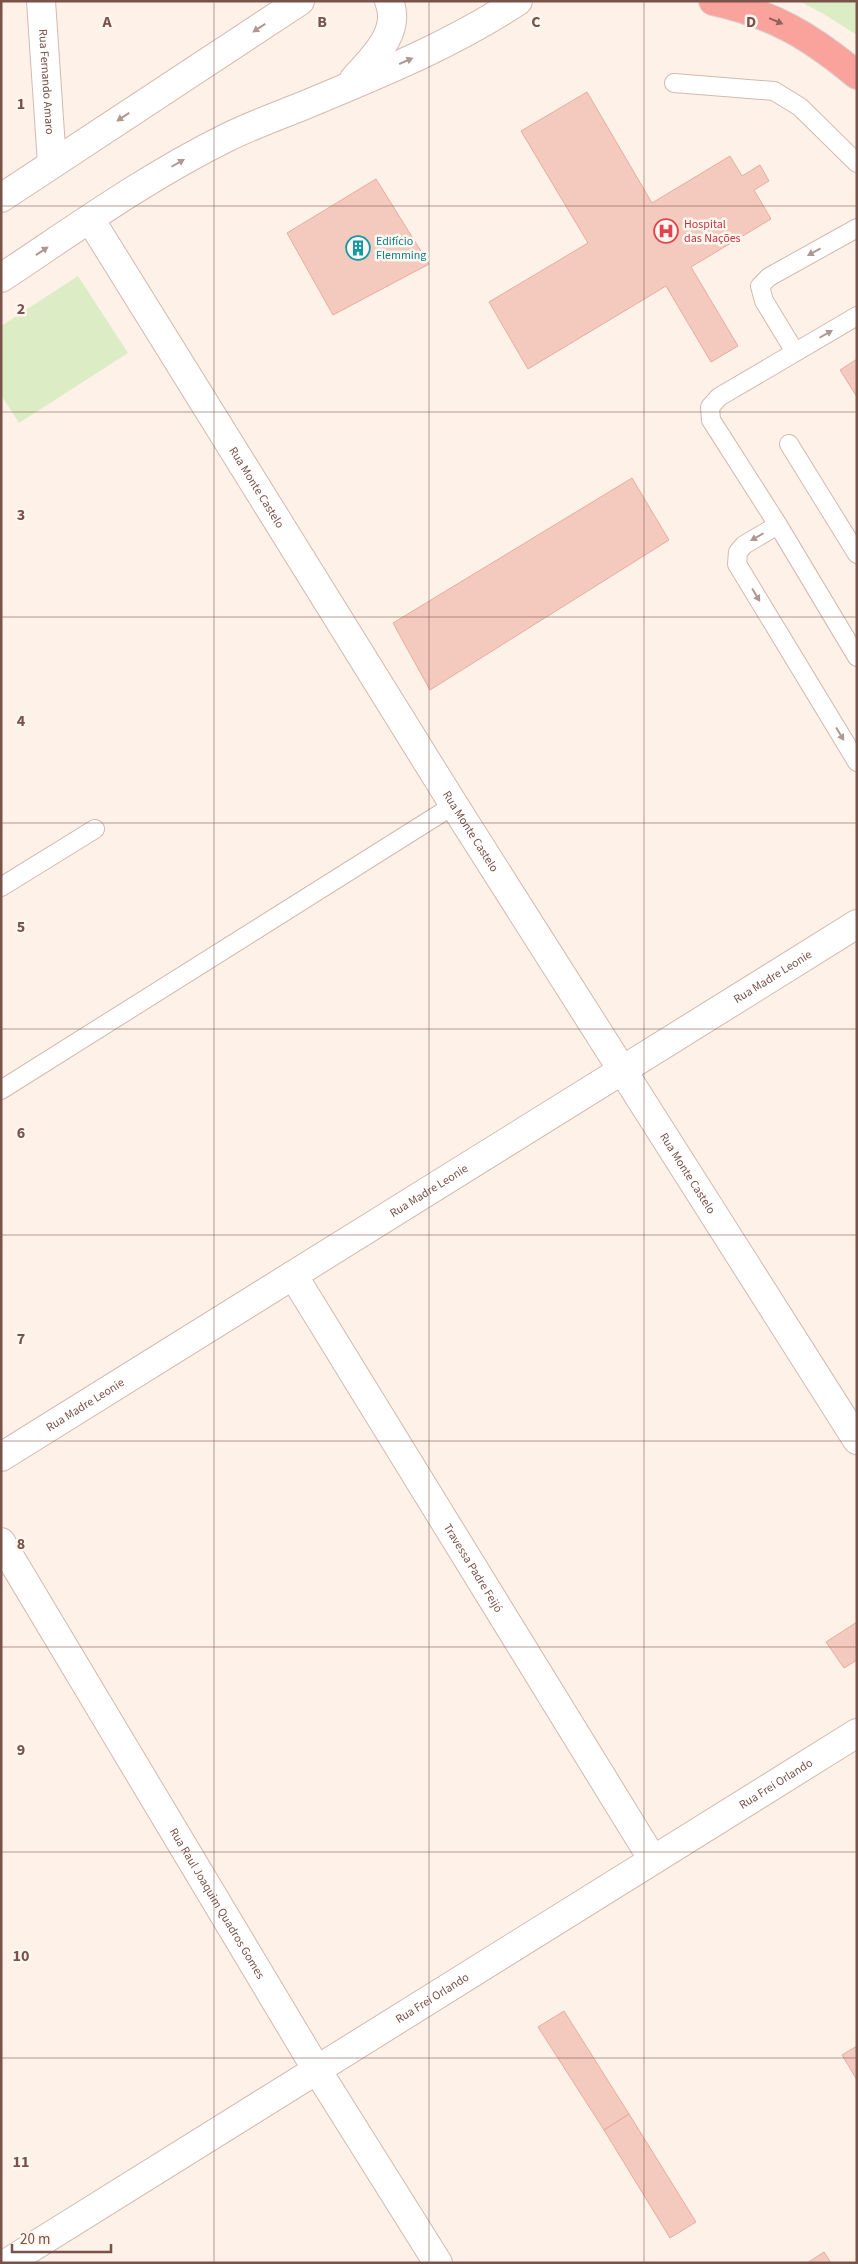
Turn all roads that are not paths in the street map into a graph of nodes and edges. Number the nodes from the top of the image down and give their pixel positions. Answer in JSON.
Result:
{"nodes":[{"id":1,"x":41,"y":1,"type":"edge"},
{"id":2,"x":300,"y":1,"type":"edge"},
{"id":3,"x":389,"y":1,"type":"edge"},
{"id":4,"x":518,"y":1,"type":"edge"},
{"id":5,"x":713,"y":1,"type":"edge"},
{"id":6,"x":857,"y":75,"type":"edge"},
{"id":7,"x":674,"y":84,"type":"dead end"},
{"id":8,"x":346,"y":88,"type":"junction"},
{"id":9,"x":52,"y":163,"type":"junction"},
{"id":10,"x":857,"y":163,"type":"edge"},
{"id":11,"x":1,"y":198,"type":"edge"},
{"id":12,"x":90,"y":219,"type":"junction"},
{"id":13,"x":857,"y":228,"type":"edge"},
{"id":14,"x":1,"y":278,"type":"edge"},
{"id":15,"x":857,"y":316,"type":"edge"},
{"id":16,"x":794,"y":352,"type":"junction"},
{"id":17,"x":789,"y":444,"type":"dead end"},
{"id":18,"x":778,"y":525,"type":"junction"},
{"id":19,"x":857,"y":554,"type":"edge"},
{"id":20,"x":857,"y":657,"type":"edge"},
{"id":21,"x":857,"y":762,"type":"edge"},
{"id":22,"x":454,"y":805,"type":"junction"},
{"id":23,"x":95,"y":829,"type":"dead end"},
{"id":24,"x":1,"y":887,"type":"edge"},
{"id":25,"x":857,"y":924,"type":"edge"},
{"id":26,"x":621,"y":1071,"type":"junction"},
{"id":27,"x":1,"y":1090,"type":"edge"},
{"id":28,"x":293,"y":1275,"type":"junction"},
{"id":29,"x":857,"y":1440,"type":"edge"},
{"id":30,"x":1,"y":1456,"type":"edge"},
{"id":31,"x":1,"y":1542,"type":"edge"},
{"id":32,"x":857,"y":1733,"type":"edge"},
{"id":33,"x":653,"y":1860,"type":"junction"},
{"id":34,"x":317,"y":2070,"type":"junction"},
{"id":35,"x":7,"y":2263,"type":"edge"},
{"id":36,"x":438,"y":2263,"type":"edge"}],
"edges":[{"from":1,"to":9,"type":"street","name":"Rua Fernando Amaro"},
{"from":2,"to":9,"type":"street","one_way":true},
{"from":3,"to":8,"type":"street"},
{"from":8,"to":4,"type":"street","one_way":true},
{"from":5,"to":6,"type":"highway","one_way":true},
{"from":7,"to":10,"type":"lane"},
{"from":12,"to":8,"type":"street","one_way":true},
{"from":9,"to":11,"type":"street"},
{"from":14,"to":12,"type":"street","one_way":true},
{"from":12,"to":22,"type":"street","name":"Rua Monte Castelo"},
{"from":13,"to":16,"type":"lane","one_way":true},
{"from":16,"to":15,"type":"lane","one_way":true},
{"from":16,"to":18,"type":"lane"},
{"from":17,"to":19,"type":"lane"},
{"from":18,"to":20,"type":"lane"},
{"from":18,"to":21,"type":"lane","one_way":true},
{"from":22,"to":26,"type":"street","name":"Rua Monte Castelo"},
{"from":22,"to":27,"type":"lane"},
{"from":23,"to":24,"type":"lane"},
{"from":25,"to":26,"type":"street","name":"Rua Madre Leonie"},
{"from":26,"to":28,"type":"street","name":"Rua Madre Leonie"},
{"from":26,"to":29,"type":"street","name":"Rua Monte Castelo"},
{"from":28,"to":30,"type":"street","name":"Rua Madre Leonie"},
{"from":28,"to":33,"type":"street","name":"Travessa Padre Feijó"},
{"from":31,"to":34,"type":"street","name":"Rua Raul Joaquim Quadros Gomes"},
{"from":32,"to":33,"type":"street","name":"Rua Frei Orlando"},
{"from":33,"to":34,"type":"street","name":"Rua Frei Orlando"},
{"from":34,"to":35,"type":"street","name":"Rua Frei Orlando"},
{"from":34,"to":36,"type":"street","name":"Rua Raul Joaquim Quadros Gomes"}]}
